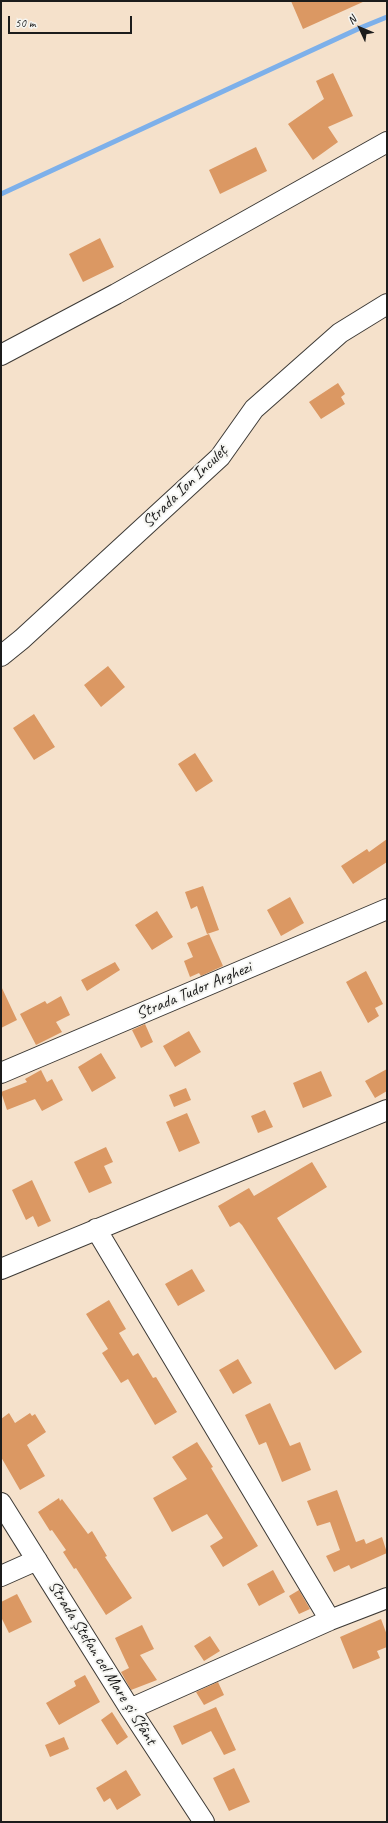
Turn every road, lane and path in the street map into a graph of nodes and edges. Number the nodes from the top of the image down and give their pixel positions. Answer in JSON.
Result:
{"nodes":[{"id":1,"x":387,"y":142,"type":"edge"},
{"id":2,"x":387,"y":304,"type":"edge"},
{"id":3,"x":1,"y":355,"type":"edge"},
{"id":4,"x":1,"y":656,"type":"edge"},
{"id":5,"x":387,"y":909,"type":"edge"},
{"id":6,"x":1,"y":1073,"type":"edge"},
{"id":7,"x":387,"y":1110,"type":"edge"},
{"id":8,"x":96,"y":1230,"type":"junction"},
{"id":9,"x":1,"y":1268,"type":"edge"},
{"id":10,"x":1,"y":1503,"type":"edge"},
{"id":11,"x":37,"y":1560,"type":"junction"},
{"id":12,"x":1,"y":1576,"type":"edge"},
{"id":13,"x":387,"y":1598,"type":"edge"},
{"id":14,"x":330,"y":1620,"type":"junction"},
{"id":15,"x":130,"y":1709,"type":"junction"},
{"id":16,"x":204,"y":1822,"type":"edge"}],
"edges":[{"from":1,"to":3,"type":"street"},
{"from":2,"to":4,"type":"street","name":"Strada Ion Inculeț"},
{"from":5,"to":6,"type":"street","name":"Strada Tudor Arghezi"},
{"from":7,"to":8,"type":"street"},
{"from":8,"to":9,"type":"street"},
{"from":8,"to":14,"type":"street"},
{"from":10,"to":11,"type":"street","name":"Strada Ștefan cel Mare și Sfânt"},
{"from":11,"to":12,"type":"street"},
{"from":11,"to":15,"type":"street","name":"Strada Ștefan cel Mare și Sfânt"},
{"from":13,"to":14,"type":"street"},
{"from":14,"to":15,"type":"street"},
{"from":15,"to":16,"type":"street","name":"Strada Ștefan cel Mare și Sfânt"}]}
